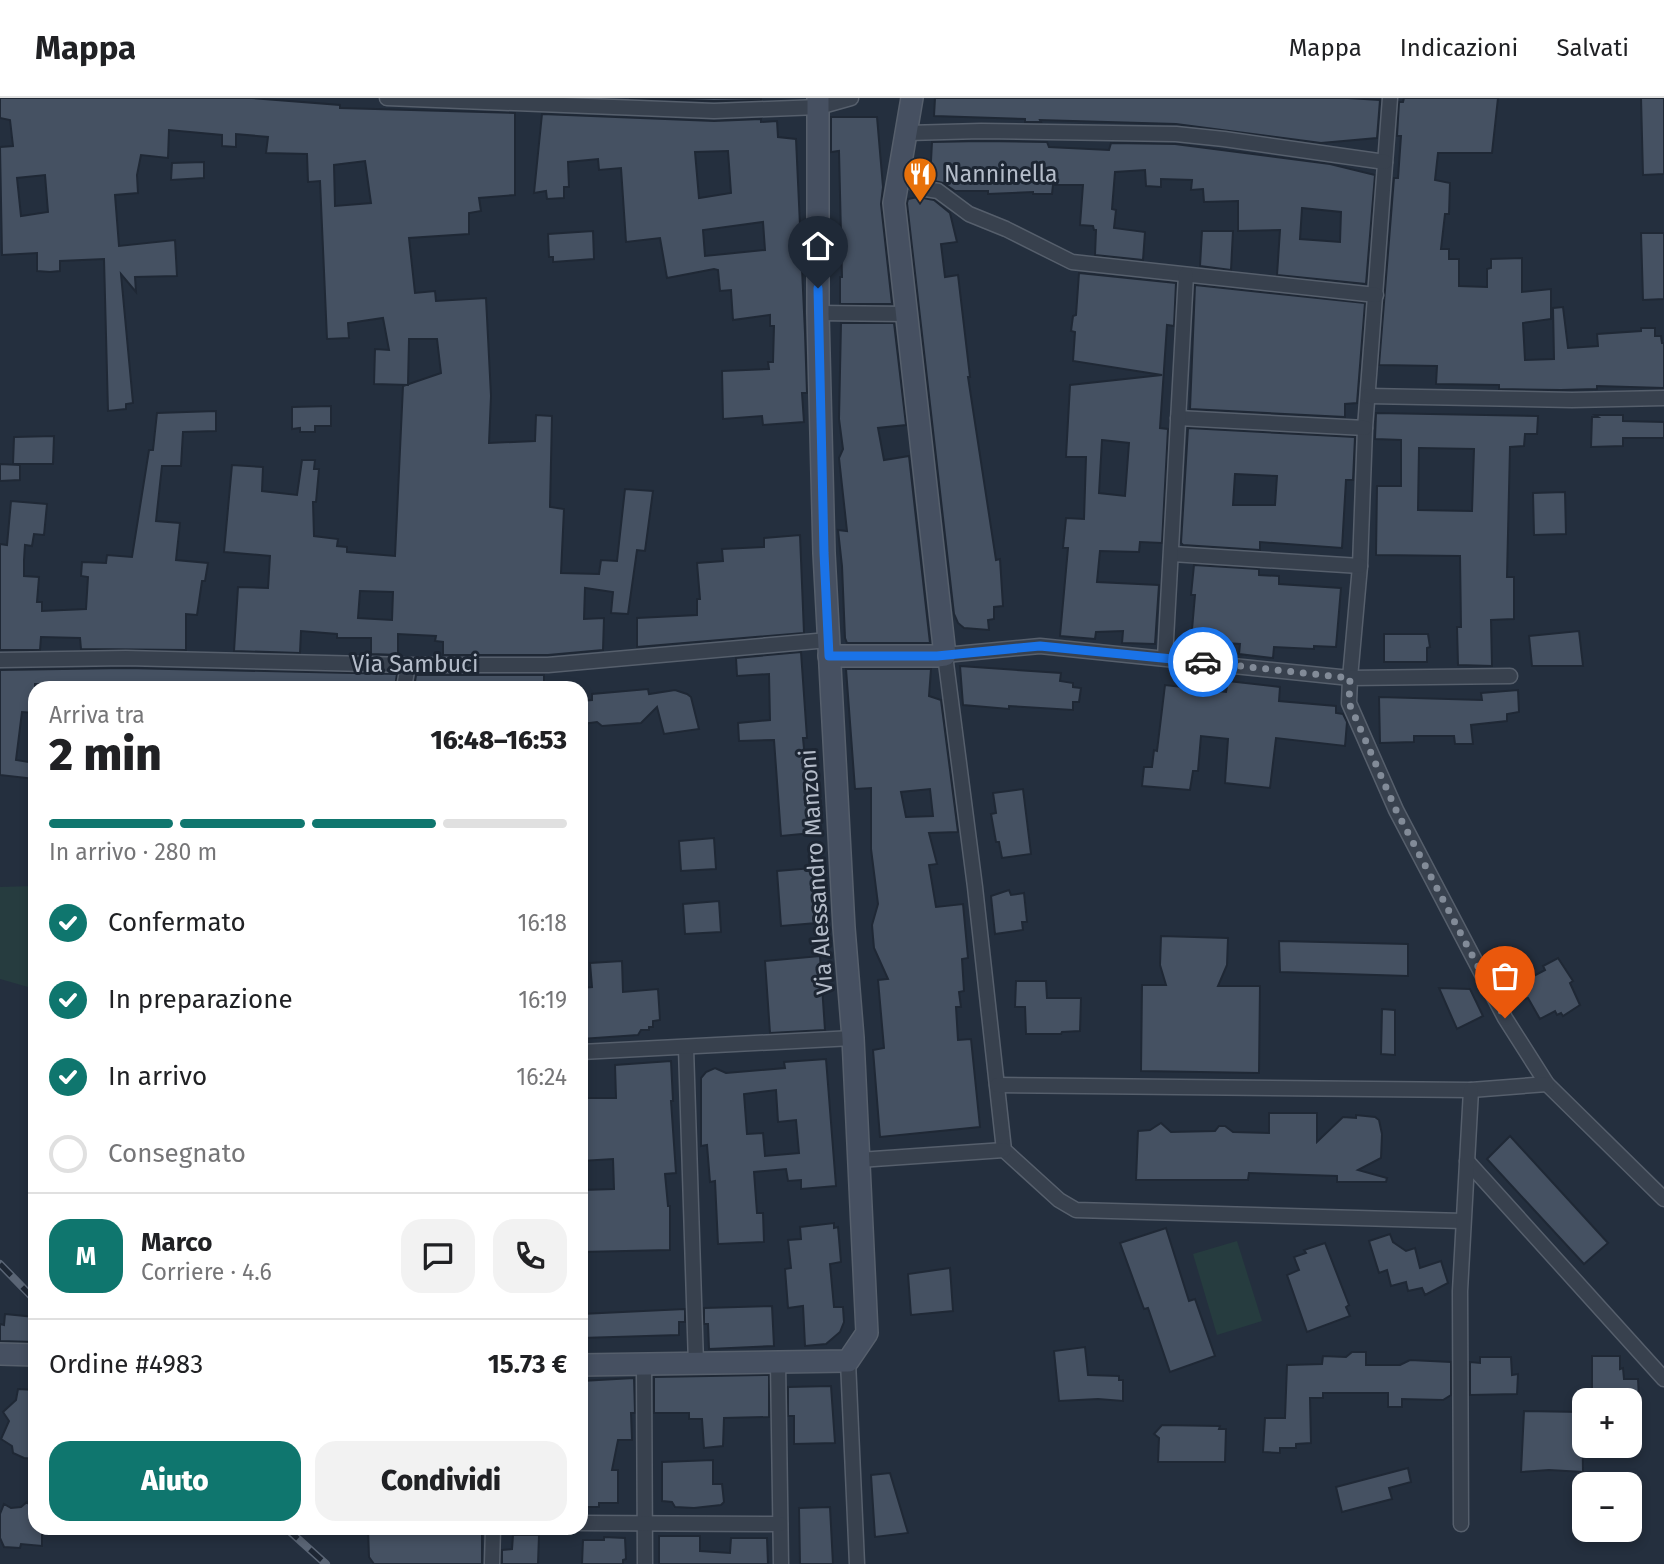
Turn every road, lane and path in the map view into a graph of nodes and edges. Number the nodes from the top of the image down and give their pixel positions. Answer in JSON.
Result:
{"nodes":[{"id":1,"x":387,"y":98,"type":"edge"},
{"id":2,"x":851,"y":98,"type":"edge"},
{"id":3,"x":912,"y":98,"type":"edge"},
{"id":4,"x":1390,"y":98,"type":"edge"},
{"id":5,"x":818,"y":103,"type":"edge"},
{"id":6,"x":906,"y":133,"type":"junction"},
{"id":7,"x":1385,"y":162,"type":"junction"},
{"id":8,"x":900,"y":172,"type":"junction"},
{"id":9,"x":1186,"y":275,"type":"junction"},
{"id":10,"x":1376,"y":295,"type":"junction"},
{"id":11,"x":818,"y":313,"type":"junction"},
{"id":12,"x":907,"y":314,"type":"junction"},
{"id":13,"x":1367,"y":396,"type":"junction"},
{"id":14,"x":1664,"y":398,"type":"edge"},
{"id":15,"x":1178,"y":418,"type":"junction"},
{"id":16,"x":1365,"y":429,"type":"junction"},
{"id":17,"x":1172,"y":554,"type":"junction"},
{"id":18,"x":1360,"y":566,"type":"junction"},
{"id":19,"x":829,"y":648,"type":"junction"},
{"id":20,"x":945,"y":654,"type":"junction"},
{"id":21,"x":1165,"y":658,"type":"junction"},
{"id":22,"x":0,"y":660,"type":"edge"},
{"id":23,"x":408,"y":665,"type":"junction"},
{"id":24,"x":1510,"y":676,"type":"dead end"},
{"id":25,"x":1350,"y":678,"type":"junction"},
{"id":26,"x":405,"y":681,"type":"edge"},
{"id":27,"x":853,"y":1038,"type":"junction"},
{"id":28,"x":686,"y":1048,"type":"junction"},
{"id":29,"x":588,"y":1052,"type":"edge"},
{"id":30,"x":1546,"y":1084,"type":"junction"},
{"id":31,"x":997,"y":1085,"type":"junction"},
{"id":32,"x":1471,"y":1090,"type":"junction"},
{"id":33,"x":1004,"y":1150,"type":"junction"},
{"id":34,"x":859,"y":1160,"type":"junction"},
{"id":35,"x":1467,"y":1161,"type":"junction"},
{"id":36,"x":1664,"y":1199,"type":"edge"},
{"id":37,"x":1463,"y":1221,"type":"junction"},
{"id":38,"x":0,"y":1354,"type":"edge"},
{"id":39,"x":28,"y":1355,"type":"edge"},
{"id":40,"x":848,"y":1361,"type":"junction"},
{"id":41,"x":778,"y":1362,"type":"junction"},
{"id":42,"x":645,"y":1364,"type":"junction"},
{"id":43,"x":696,"y":1364,"type":"junction"},
{"id":44,"x":588,"y":1365,"type":"edge"},
{"id":45,"x":1664,"y":1379,"type":"edge"},
{"id":46,"x":588,"y":1523,"type":"edge"},
{"id":47,"x":645,"y":1523,"type":"junction"},
{"id":48,"x":780,"y":1524,"type":"junction"},
{"id":49,"x":1461,"y":1524,"type":"dead end"},
{"id":50,"x":493,"y":1535,"type":"edge"},
{"id":51,"x":492,"y":1564,"type":"edge"},
{"id":52,"x":645,"y":1564,"type":"edge"},
{"id":53,"x":781,"y":1564,"type":"edge"},
{"id":54,"x":857,"y":1564,"type":"edge"}],
"edges":[{"from":1,"to":5,"type":"street"},
{"from":2,"to":5,"type":"street"},
{"from":3,"to":6,"type":"main road"},
{"from":4,"to":7,"type":"street"},
{"from":5,"to":11,"type":"main road","name":"Via Alessandro Manzoni"},
{"from":6,"to":7,"type":"street"},
{"from":6,"to":8,"type":"main road"},
{"from":7,"to":10,"type":"street"},
{"from":8,"to":9,"type":"street"},
{"from":8,"to":12,"type":"main road"},
{"from":9,"to":10,"type":"street"},
{"from":9,"to":15,"type":"street"},
{"from":10,"to":13,"type":"street"},
{"from":11,"to":12,"type":"street"},
{"from":11,"to":19,"type":"main road","name":"Via Alessandro Manzoni"},
{"from":12,"to":20,"type":"main road"},
{"from":13,"to":14,"type":"street"},
{"from":13,"to":16,"type":"street"},
{"from":15,"to":16,"type":"street"},
{"from":15,"to":17,"type":"street"},
{"from":16,"to":18,"type":"street"},
{"from":17,"to":18,"type":"street"},
{"from":17,"to":21,"type":"street"},
{"from":18,"to":25,"type":"street"},
{"from":19,"to":20,"type":"main road"},
{"from":19,"to":23,"type":"street","name":"Via Sambuci"},
{"from":19,"to":27,"type":"main road","name":"Via Alessandro Manzoni"},
{"from":20,"to":21,"type":"street"},
{"from":20,"to":31,"type":"street"},
{"from":21,"to":25,"type":"street"},
{"from":22,"to":23,"type":"street","name":"Via Sambuci"},
{"from":23,"to":26,"type":"street"},
{"from":24,"to":25,"type":"street"},
{"from":25,"to":30,"type":"street"},
{"from":27,"to":28,"type":"street"},
{"from":27,"to":34,"type":"main road","name":"Via Alessandro Manzoni"},
{"from":28,"to":29,"type":"street"},
{"from":28,"to":43,"type":"street"},
{"from":30,"to":32,"type":"street"},
{"from":30,"to":36,"type":"street"},
{"from":31,"to":32,"type":"street"},
{"from":31,"to":33,"type":"street"},
{"from":32,"to":35,"type":"street"},
{"from":33,"to":34,"type":"street"},
{"from":33,"to":37,"type":"street"},
{"from":34,"to":40,"type":"main road","name":"Via Alessandro Manzoni"},
{"from":35,"to":37,"type":"street"},
{"from":35,"to":45,"type":"street"},
{"from":37,"to":49,"type":"street"},
{"from":38,"to":39,"type":"main road"},
{"from":40,"to":41,"type":"main road"},
{"from":40,"to":54,"type":"street"},
{"from":41,"to":43,"type":"main road"},
{"from":41,"to":48,"type":"street"},
{"from":42,"to":43,"type":"main road"},
{"from":42,"to":44,"type":"main road"},
{"from":42,"to":47,"type":"street"},
{"from":46,"to":47,"type":"street"},
{"from":47,"to":48,"type":"street"},
{"from":47,"to":52,"type":"street"},
{"from":48,"to":53,"type":"street"},
{"from":50,"to":51,"type":"street"}]}
